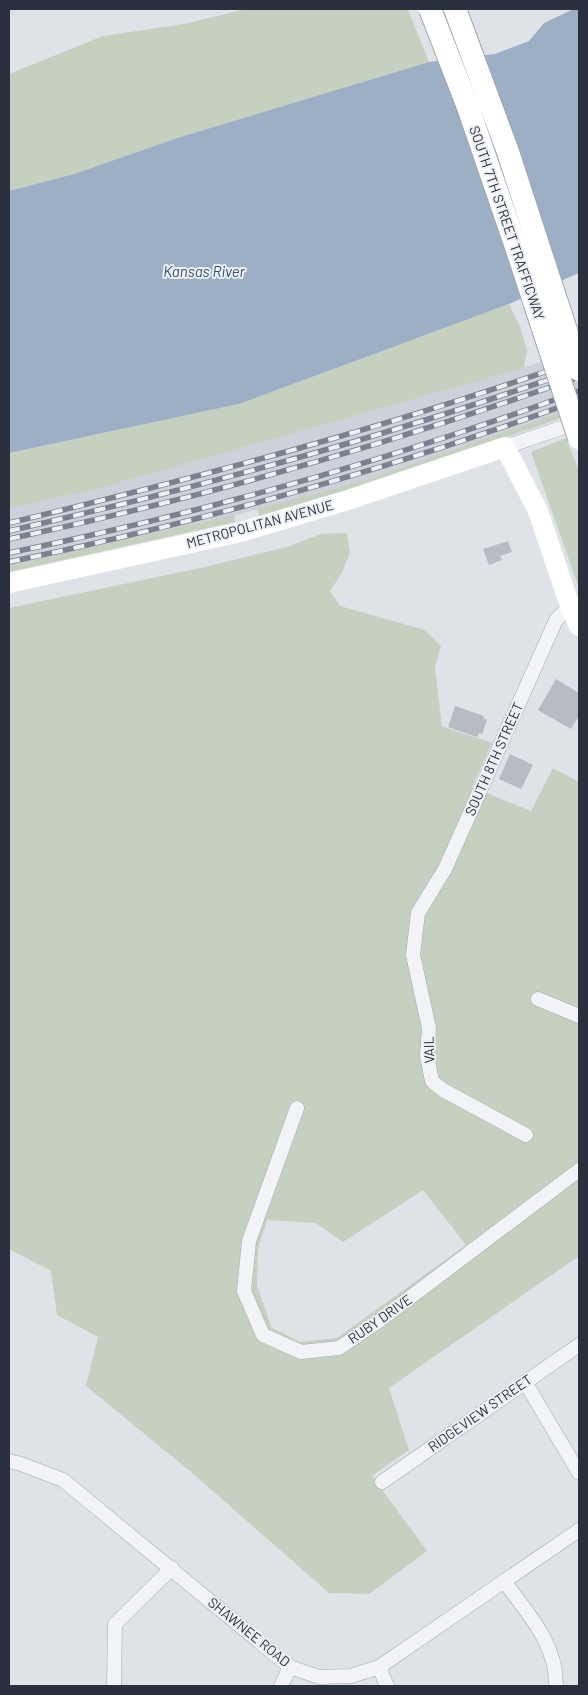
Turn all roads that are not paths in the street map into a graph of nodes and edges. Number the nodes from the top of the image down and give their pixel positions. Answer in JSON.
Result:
{"nodes":[{"id":1,"x":430,"y":9,"type":"edge"},
{"id":2,"x":456,"y":9,"type":"edge"},
{"id":3,"x":579,"y":370,"type":"edge"},
{"id":4,"x":579,"y":422,"type":"edge"},
{"id":5,"x":579,"y":438,"type":"edge"},
{"id":6,"x":505,"y":447,"type":"junction"},
{"id":7,"x":9,"y":583,"type":"edge"},
{"id":8,"x":570,"y":606,"type":"junction"},
{"id":9,"x":579,"y":626,"type":"edge"},
{"id":10,"x":418,"y":913,"type":"joint"},
{"id":11,"x":538,"y":999,"type":"dead end"},
{"id":12,"x":579,"y":1016,"type":"edge"},
{"id":13,"x":297,"y":1108,"type":"dead end"},
{"id":14,"x":526,"y":1135,"type":"dead end"},
{"id":15,"x":579,"y":1170,"type":"edge"},
{"id":16,"x":579,"y":1344,"type":"edge"},
{"id":17,"x":526,"y":1382,"type":"junction"},
{"id":18,"x":9,"y":1461,"type":"edge"},
{"id":19,"x":579,"y":1473,"type":"edge"},
{"id":20,"x":382,"y":1482,"type":"dead end"},
{"id":21,"x":579,"y":1530,"type":"edge"},
{"id":22,"x":172,"y":1568,"type":"junction"},
{"id":23,"x":504,"y":1581,"type":"junction"},
{"id":24,"x":290,"y":1666,"type":"junction"},
{"id":25,"x":379,"y":1667,"type":"junction"},
{"id":26,"x":114,"y":1686,"type":"edge"},
{"id":27,"x":281,"y":1686,"type":"edge"},
{"id":28,"x":387,"y":1686,"type":"edge"},
{"id":29,"x":556,"y":1686,"type":"edge"}],
"edges":[{"from":1,"to":5,"type":"main road","name":"SOUTH 7TH STREET TRAFFICWAY","bridge":true},
{"from":2,"to":3,"type":"main road","name":"SOUTH 7TH STREET TRAFFICWAY","bridge":true},
{"from":4,"to":6,"type":"street","name":"METROPOLITAN AVENUE"},
{"from":6,"to":7,"type":"main road","name":"METROPOLITAN AVENUE"},
{"from":6,"to":8,"type":"main road"},
{"from":8,"to":9,"type":"main road"},
{"from":8,"to":10,"type":"street","name":"SOUTH 8TH STREET"},
{"from":10,"to":14,"type":"street","name":"VAIL"},
{"from":11,"to":12,"type":"street"},
{"from":13,"to":15,"type":"street","name":"RUBY DRIVE"},
{"from":16,"to":17,"type":"street","name":"RIDGEVIEW STREET"},
{"from":17,"to":19,"type":"street"},
{"from":17,"to":20,"type":"street","name":"RIDGEVIEW STREET"},
{"from":18,"to":22,"type":"street","name":"SHAWNEE ROAD"},
{"from":21,"to":23,"type":"street","name":"SHAWNEE ROAD"},
{"from":22,"to":24,"type":"street","name":"SHAWNEE ROAD"},
{"from":22,"to":26,"type":"street"},
{"from":23,"to":25,"type":"street","name":"SHAWNEE ROAD"},
{"from":23,"to":29,"type":"street"},
{"from":24,"to":25,"type":"street","name":"SHAWNEE ROAD"},
{"from":24,"to":27,"type":"street"},
{"from":25,"to":28,"type":"street"}]}
